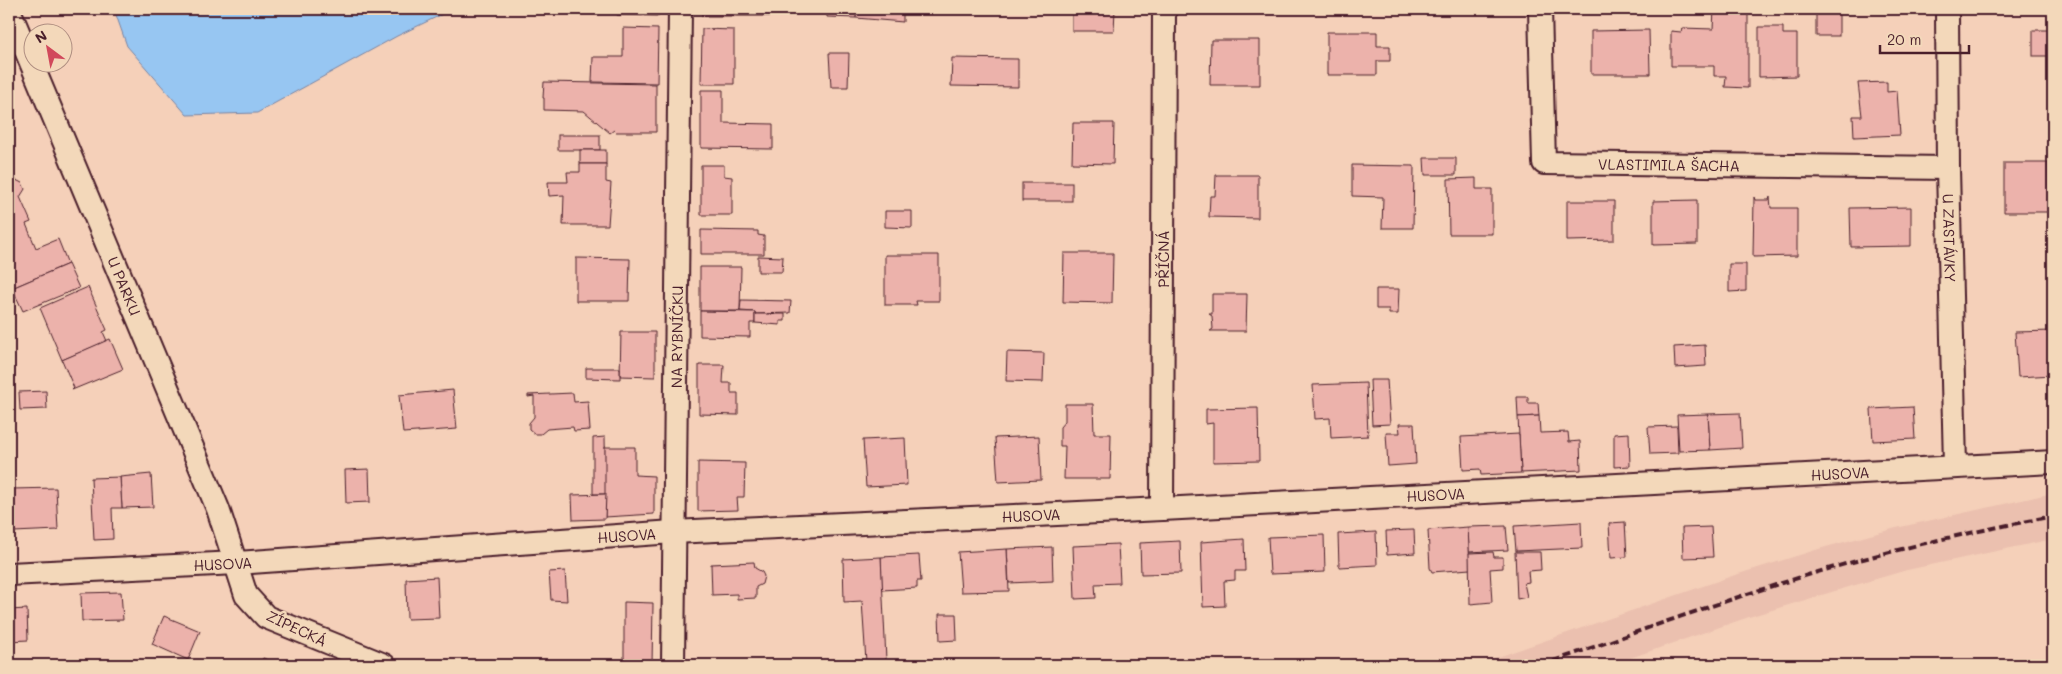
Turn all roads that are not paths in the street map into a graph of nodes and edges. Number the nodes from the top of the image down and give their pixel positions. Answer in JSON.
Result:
{"nodes":[{"id":1,"x":680,"y":9,"type":"edge"},
{"id":2,"x":1164,"y":9,"type":"edge"},
{"id":3,"x":1540,"y":9,"type":"edge"},
{"id":4,"x":1947,"y":9,"type":"edge"},
{"id":5,"x":9,"y":10,"type":"edge"},
{"id":6,"x":1948,"y":168,"type":"junction"},
{"id":7,"x":2053,"y":462,"type":"edge"},
{"id":8,"x":1955,"y":466,"type":"junction"},
{"id":9,"x":1162,"y":509,"type":"junction"},
{"id":10,"x":673,"y":532,"type":"junction"},
{"id":11,"x":237,"y":563,"type":"junction"},
{"id":12,"x":9,"y":574,"type":"edge"},
{"id":13,"x":384,"y":665,"type":"edge"},
{"id":14,"x":673,"y":665,"type":"edge"}],
"edges":[{"from":1,"to":10,"type":"street","name":"NA RYBNÍČKU"},
{"from":2,"to":9,"type":"street","name":"PŘÍČNÁ"},
{"from":3,"to":6,"type":"street","name":"VLASTIMILA ŠACHA"},
{"from":4,"to":6,"type":"street","name":"U ZASTÁVKY"},
{"from":5,"to":11,"type":"street","name":"U PARKU"},
{"from":6,"to":8,"type":"street","name":"U ZASTÁVKY"},
{"from":7,"to":8,"type":"street","name":"HUSOVA"},
{"from":8,"to":9,"type":"street","name":"HUSOVA"},
{"from":9,"to":10,"type":"street","name":"HUSOVA"},
{"from":10,"to":11,"type":"street","name":"HUSOVA"},
{"from":10,"to":14,"type":"street","name":"NA RYBNÍČKU"},
{"from":11,"to":12,"type":"street","name":"HUSOVA"},
{"from":11,"to":13,"type":"street","name":"ZÍPECKÁ"}]}
